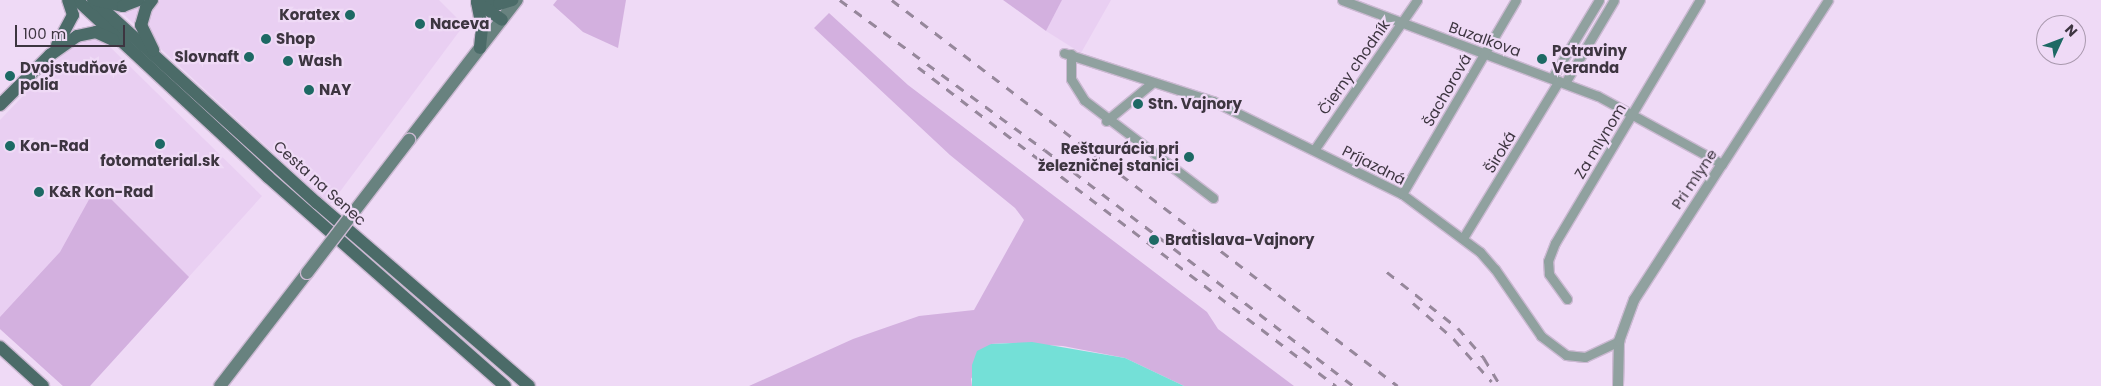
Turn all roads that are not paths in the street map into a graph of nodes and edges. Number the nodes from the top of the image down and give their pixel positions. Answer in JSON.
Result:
{"nodes":[{"id":1,"x":68,"y":0,"type":"edge"},
{"id":2,"x":77,"y":0,"type":"edge"},
{"id":3,"x":94,"y":0,"type":"edge"},
{"id":4,"x":139,"y":0,"type":"edge"},
{"id":5,"x":152,"y":0,"type":"edge"},
{"id":6,"x":512,"y":0,"type":"edge"},
{"id":7,"x":517,"y":0,"type":"edge"},
{"id":8,"x":1342,"y":0,"type":"edge"},
{"id":9,"x":1417,"y":0,"type":"edge"},
{"id":10,"x":1516,"y":0,"type":"edge"},
{"id":11,"x":1598,"y":0,"type":"edge"},
{"id":12,"x":1614,"y":0,"type":"edge"},
{"id":13,"x":1700,"y":0,"type":"edge"},
{"id":14,"x":1828,"y":0,"type":"edge"},
{"id":15,"x":476,"y":1,"type":"edge"},
{"id":16,"x":502,"y":20,"type":"junction"},
{"id":17,"x":1401,"y":23,"type":"junction"},
{"id":18,"x":480,"y":48,"type":"junction"},
{"id":19,"x":128,"y":50,"type":"junction"},
{"id":20,"x":50,"y":54,"type":"junction"},
{"id":21,"x":1485,"y":54,"type":"junction"},
{"id":22,"x":161,"y":63,"type":"junction"},
{"id":23,"x":1559,"y":80,"type":"junction"},
{"id":24,"x":1152,"y":84,"type":"junction"},
{"id":25,"x":0,"y":105,"type":"edge"},
{"id":26,"x":1632,"y":113,"type":"junction"},
{"id":27,"x":1106,"y":121,"type":"junction"},
{"id":28,"x":1314,"y":150,"type":"junction"},
{"id":29,"x":1722,"y":164,"type":"junction"},
{"id":30,"x":1402,"y":194,"type":"junction"},
{"id":31,"x":1213,"y":198,"type":"dead end"},
{"id":32,"x":1463,"y":238,"type":"junction"},
{"id":33,"x":1567,"y":299,"type":"dead end"},
{"id":34,"x":1618,"y":341,"type":"junction"},
{"id":35,"x":0,"y":347,"type":"edge"},
{"id":36,"x":43,"y":386,"type":"edge"},
{"id":37,"x":220,"y":386,"type":"edge"},
{"id":38,"x":505,"y":386,"type":"edge"},
{"id":39,"x":529,"y":386,"type":"edge"},
{"id":40,"x":1618,"y":386,"type":"edge"}],
"edges":[{"from":1,"to":20,"type":"main road"},
{"from":2,"to":19,"type":"main road","name":"Cesta na Senec"},
{"from":3,"to":4,"type":"main road"},
{"from":3,"to":22,"type":"main road","name":"Cesta na Senec"},
{"from":5,"to":22,"type":"main road"},
{"from":6,"to":15,"type":"main road"},
{"from":7,"to":16,"type":"main road"},
{"from":8,"to":17,"type":"street","name":"Buzalkova"},
{"from":9,"to":17,"type":"street","name":"Čierny chodník"},
{"from":10,"to":21,"type":"street","name":"Šachorová"},
{"from":11,"to":23,"type":"street","name":"Široká"},
{"from":12,"to":23,"type":"street","name":"Široká"},
{"from":13,"to":26,"type":"street","name":"Za mlynom"},
{"from":14,"to":29,"type":"street","name":"Pri mlyne"},
{"from":15,"to":16,"type":"main road"},
{"from":15,"to":18,"type":"main road"},
{"from":16,"to":18,"type":"main road"},
{"from":17,"to":21,"type":"street","name":"Buzalkova"},
{"from":17,"to":28,"type":"street","name":"Čierny chodník"},
{"from":18,"to":37,"type":"main road","bridge":true},
{"from":19,"to":20,"type":"main road"},
{"from":19,"to":38,"type":"main road","name":"Cesta na Senec"},
{"from":20,"to":25,"type":"main road"},
{"from":21,"to":23,"type":"street","name":"Buzalkova"},
{"from":21,"to":30,"type":"street","name":"Šachorová"},
{"from":22,"to":39,"type":"main road","name":"Cesta na Senec"},
{"from":23,"to":26,"type":"street","name":"Buzalkova"},
{"from":23,"to":32,"type":"street","name":"Široká"},
{"from":24,"to":27,"type":"street"},
{"from":24,"to":27,"type":"street","name":"Príjazdná"},
{"from":24,"to":28,"type":"street","name":"Príjazdná"},
{"from":26,"to":29,"type":"street","name":"Buzalkova"},
{"from":26,"to":33,"type":"street","name":"Za mlynom"},
{"from":27,"to":31,"type":"street"},
{"from":28,"to":30,"type":"street","name":"Príjazdná"},
{"from":29,"to":34,"type":"street","name":"Pri mlyne"},
{"from":30,"to":32,"type":"street","name":"Príjazdná"},
{"from":32,"to":34,"type":"street","name":"Príjazdná"},
{"from":34,"to":40,"type":"street","name":"Pri mlyne"},
{"from":35,"to":36,"type":"main road"}]}
